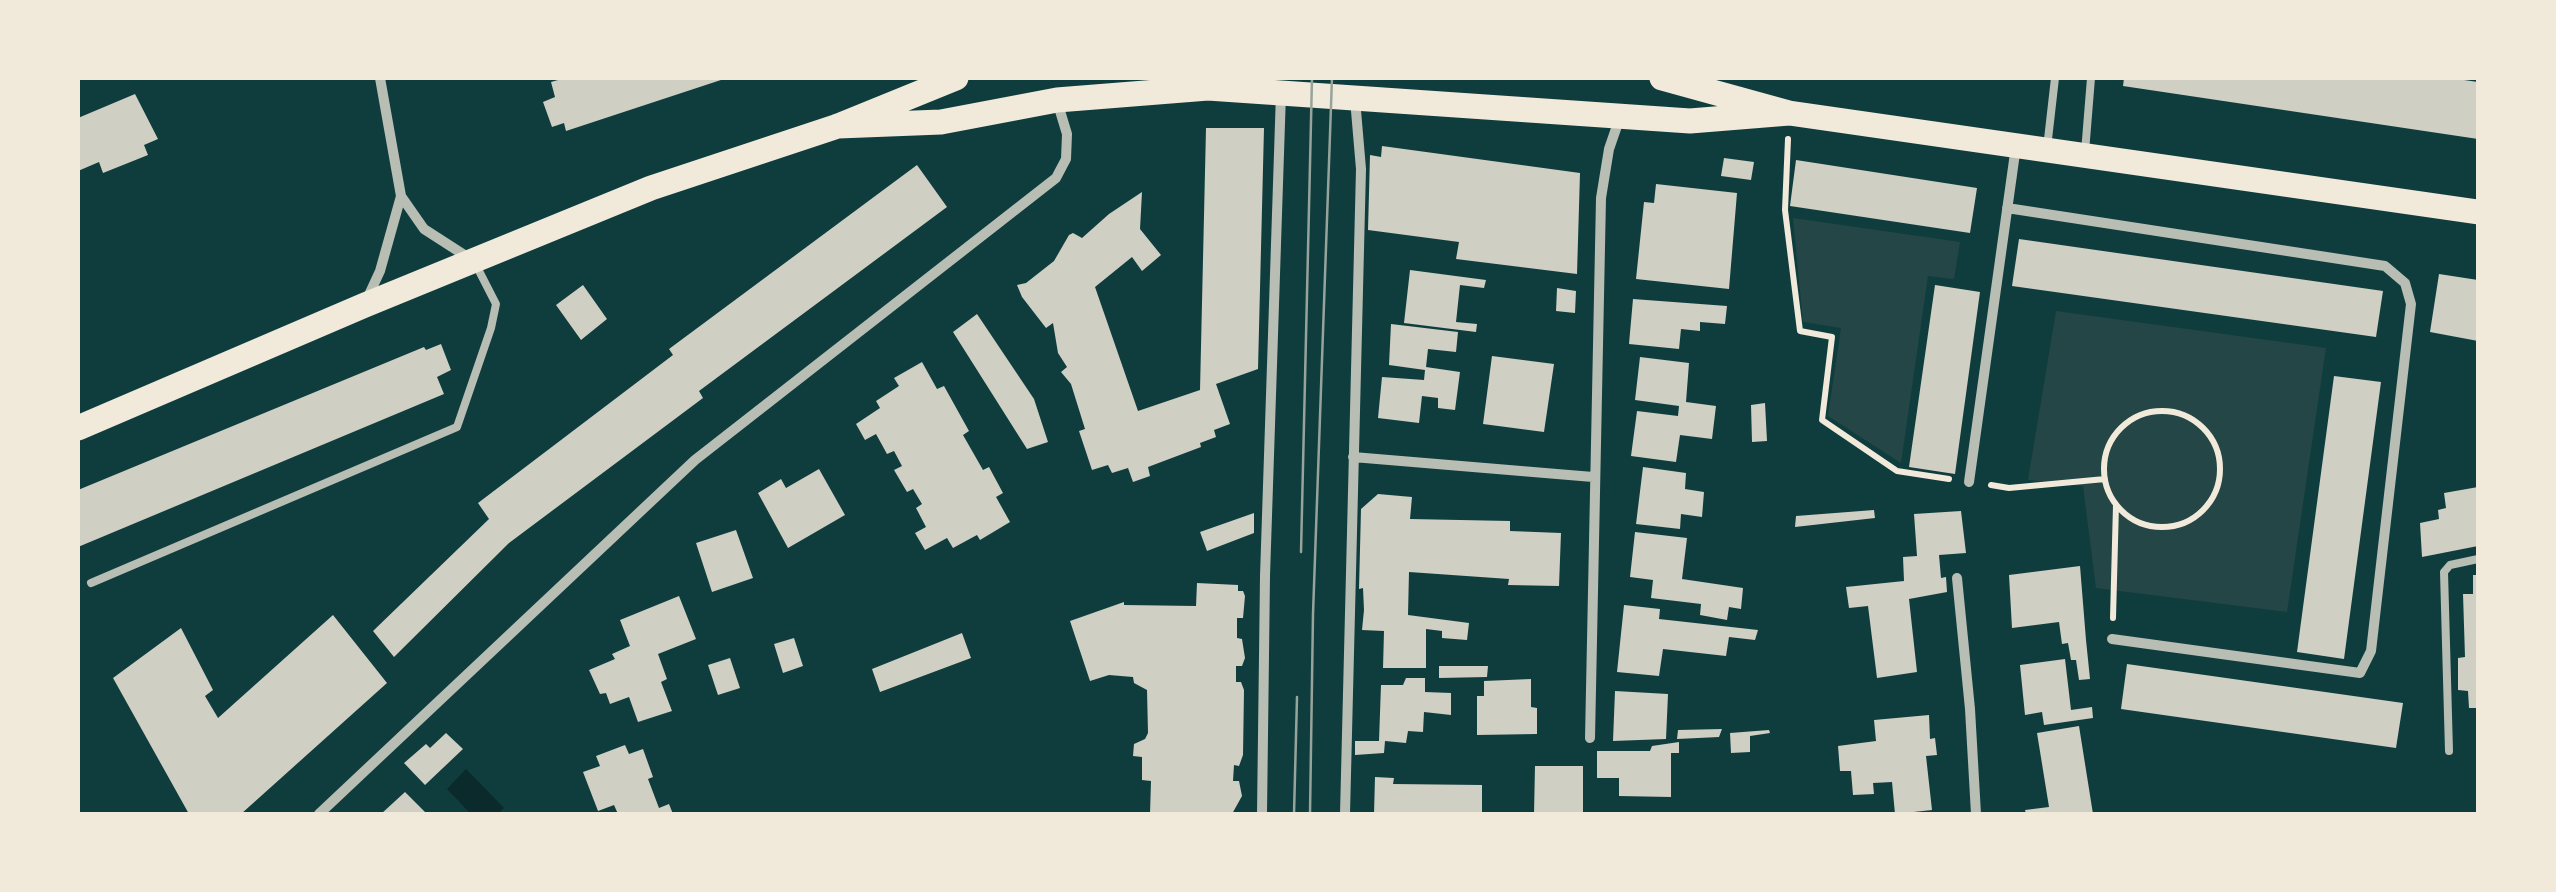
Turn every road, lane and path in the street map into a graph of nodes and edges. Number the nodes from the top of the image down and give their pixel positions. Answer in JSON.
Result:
{"nodes":[{"id":1,"x":380,"y":78,"type":"edge"},
{"id":2,"x":1662,"y":78,"type":"edge"},
{"id":3,"x":2055,"y":78,"type":"edge"},
{"id":4,"x":2090,"y":78,"type":"edge"},
{"id":5,"x":942,"y":79,"type":"edge"},
{"id":6,"x":1288,"y":85,"type":"edge"},
{"id":7,"x":1356,"y":88,"type":"edge"},
{"id":8,"x":1058,"y":89,"type":"edge"},
{"id":9,"x":1789,"y":113,"type":"junction"},
{"id":10,"x":1621,"y":114,"type":"junction"},
{"id":11,"x":838,"y":126,"type":"junction"},
{"id":12,"x":2016,"y":146,"type":"junction"},
{"id":13,"x":2047,"y":150,"type":"junction"},
{"id":14,"x":2085,"y":156,"type":"junction"},
{"id":15,"x":401,"y":196,"type":"junction"},
{"id":16,"x":2007,"y":208,"type":"junction"},
{"id":17,"x":2478,"y":212,"type":"edge"},
{"id":18,"x":474,"y":260,"type":"junction"},
{"id":19,"x":365,"y":304,"type":"junction"},
{"id":20,"x":78,"y":428,"type":"edge"},
{"id":21,"x":1353,"y":457,"type":"junction"},
{"id":22,"x":1593,"y":477,"type":"junction"},
{"id":23,"x":2104,"y":479,"type":"junction"},
{"id":24,"x":1969,"y":482,"type":"junction"},
{"id":25,"x":2116,"y":504,"type":"junction"},
{"id":26,"x":2478,"y":559,"type":"edge"},
{"id":27,"x":1957,"y":578,"type":"dead end"},
{"id":28,"x":91,"y":583,"type":"dead end"},
{"id":29,"x":2112,"y":639,"type":"joint"},
{"id":30,"x":1590,"y":738,"type":"dead end"},
{"id":31,"x":2448,"y":751,"type":"dead end"},
{"id":32,"x":319,"y":814,"type":"edge"},
{"id":33,"x":1262,"y":814,"type":"edge"},
{"id":34,"x":1345,"y":814,"type":"edge"},
{"id":35,"x":1976,"y":814,"type":"edge"}],
"edges":[{"from":1,"to":15,"type":"street"},
{"from":2,"to":9,"type":"main road"},
{"from":3,"to":13,"type":"lane"},
{"from":4,"to":14,"type":"lane"},
{"from":5,"to":11,"type":"main road"},
{"from":6,"to":7,"type":"main road"},
{"from":6,"to":8,"type":"main road"},
{"from":6,"to":33,"type":"street"},
{"from":7,"to":10,"type":"main road"},
{"from":7,"to":21,"type":"street"},
{"from":8,"to":11,"type":"main road"},
{"from":8,"to":32,"type":"street"},
{"from":9,"to":10,"type":"main road"},
{"from":9,"to":12,"type":"main road"},
{"from":9,"to":24,"type":"path"},
{"from":10,"to":22,"type":"street"},
{"from":11,"to":18,"type":"main road"},
{"from":12,"to":13,"type":"main road"},
{"from":12,"to":16,"type":"street"},
{"from":13,"to":14,"type":"main road"},
{"from":14,"to":17,"type":"main road"},
{"from":15,"to":18,"type":"street"},
{"from":15,"to":19,"type":"street"},
{"from":16,"to":24,"type":"street"},
{"from":16,"to":29,"type":"street"},
{"from":18,"to":19,"type":"main road"},
{"from":18,"to":28,"type":"lane"},
{"from":19,"to":20,"type":"main road"},
{"from":21,"to":22,"type":"street"},
{"from":21,"to":34,"type":"street"},
{"from":22,"to":30,"type":"street"},
{"from":23,"to":24,"type":"path"},
{"from":23,"to":25,"type":"path"},
{"from":23,"to":25,"type":"path"},
{"from":25,"to":29,"type":"path"},
{"from":26,"to":31,"type":"lane"},
{"from":27,"to":35,"type":"street"}]}
